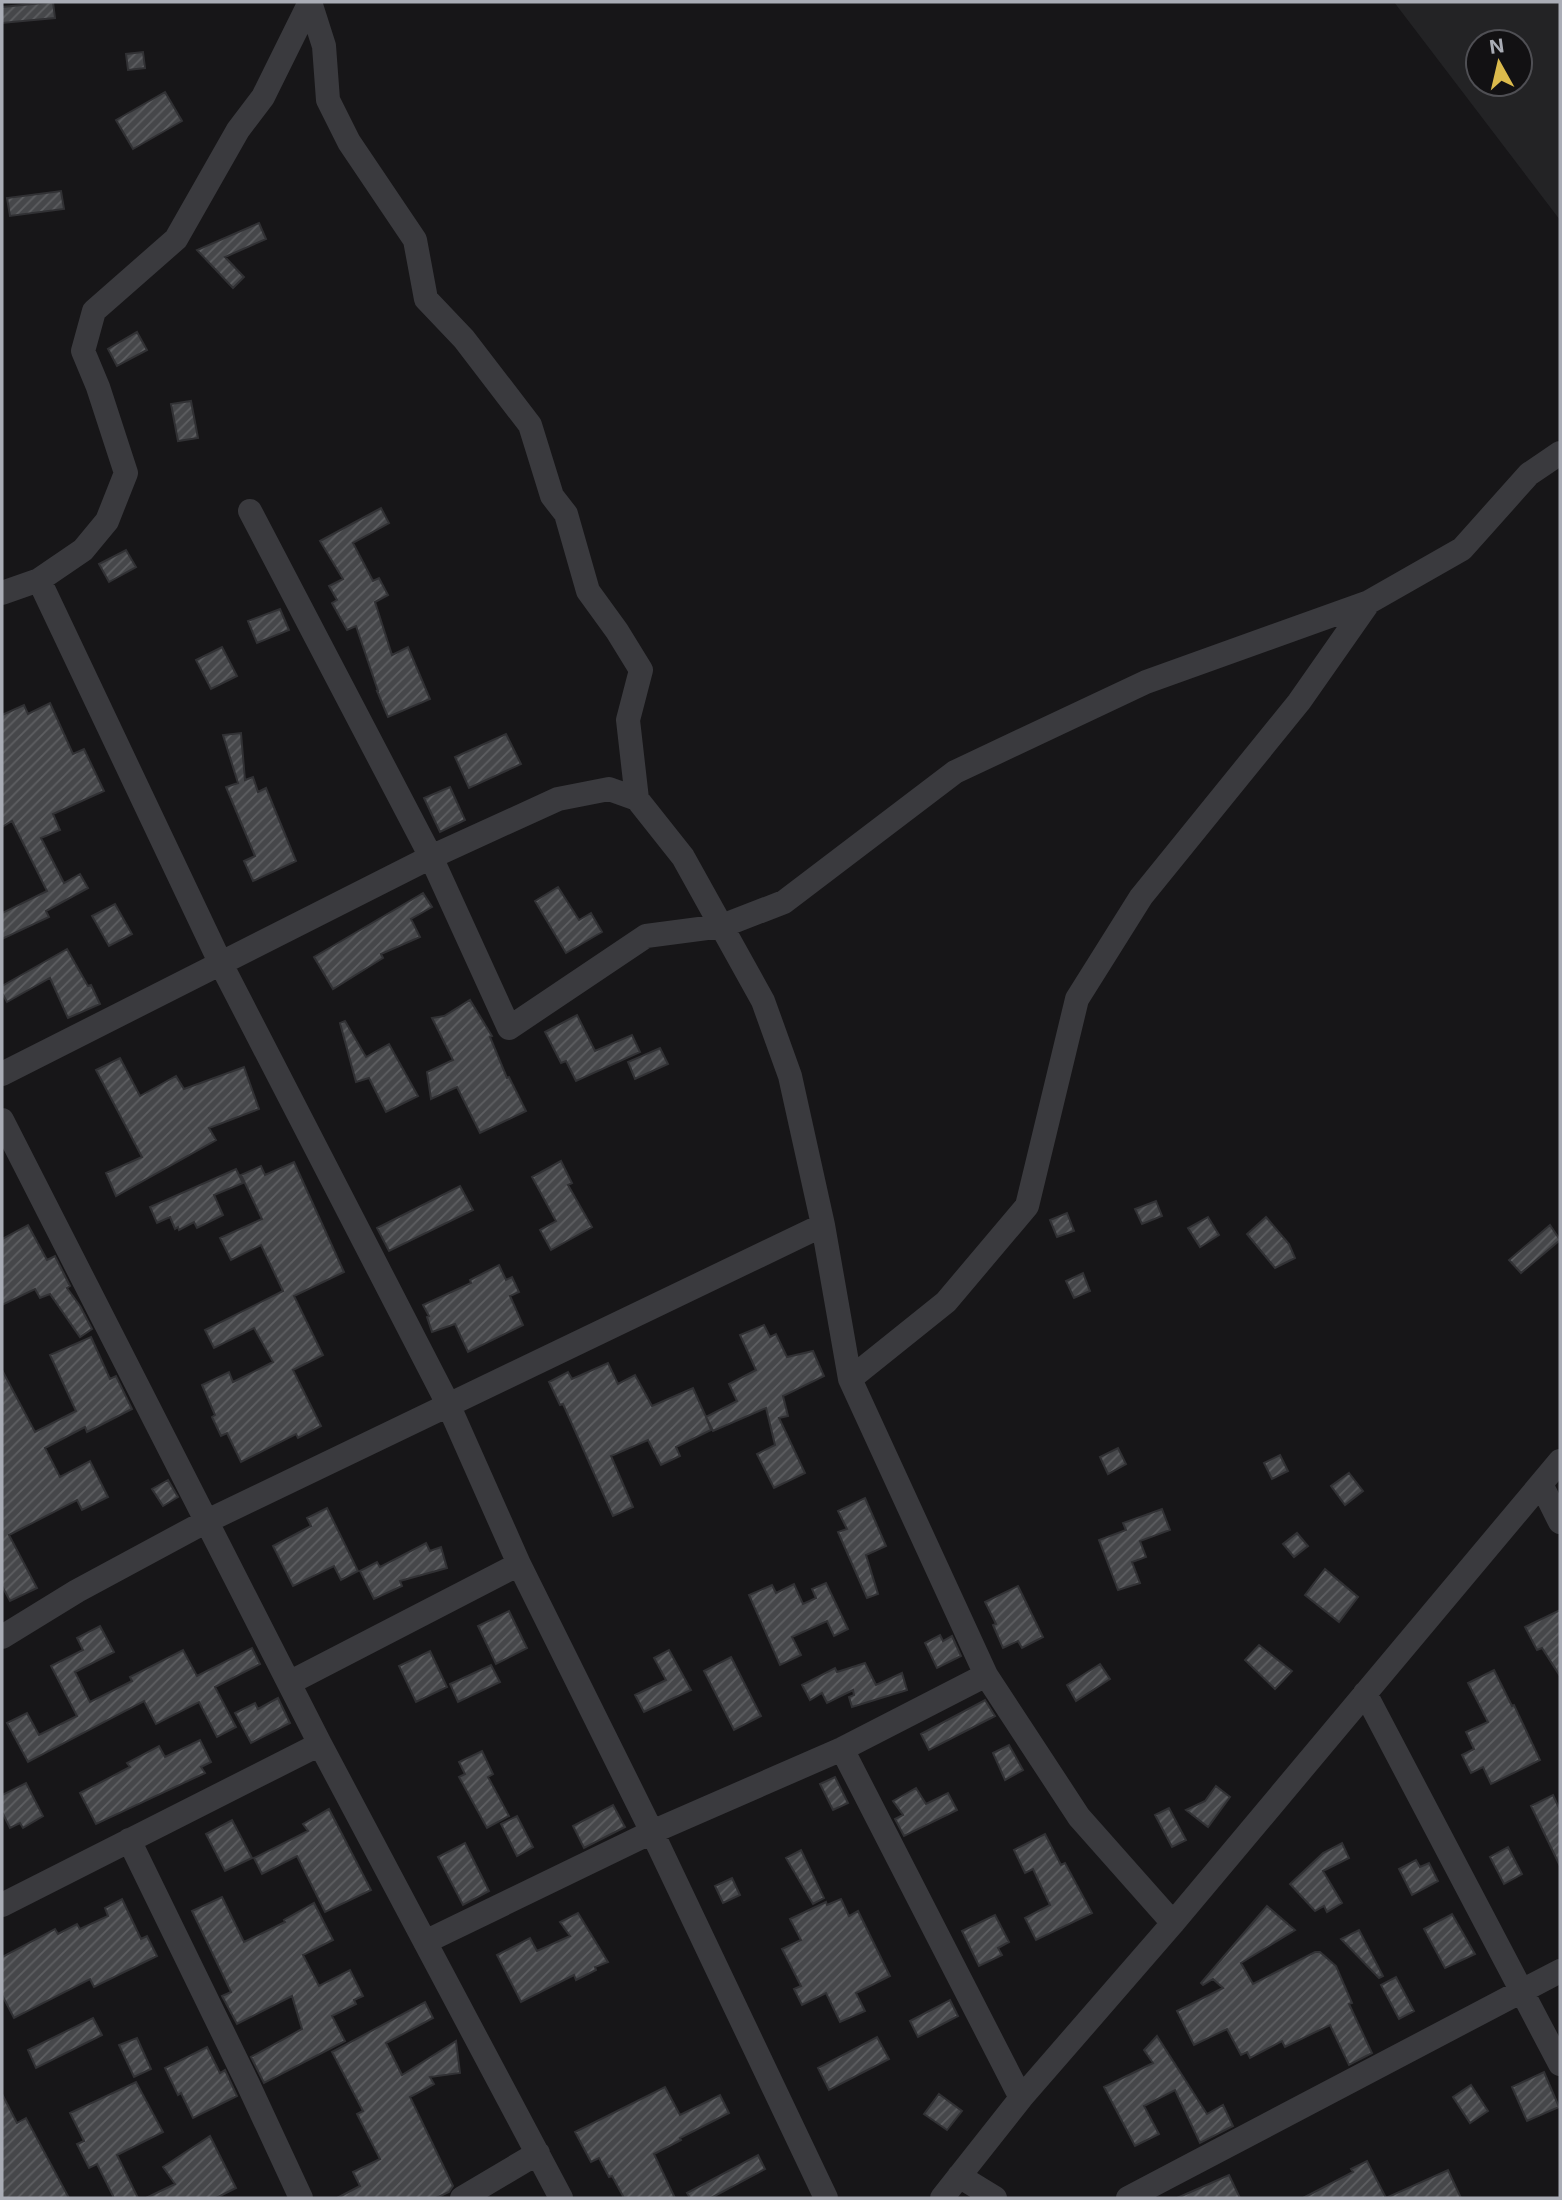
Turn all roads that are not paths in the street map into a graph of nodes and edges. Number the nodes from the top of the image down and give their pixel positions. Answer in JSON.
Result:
{"nodes":[{"id":1,"x":310,"y":2,"type":"edge"},
{"id":2,"x":1560,"y":453,"type":"edge"},
{"id":3,"x":250,"y":511,"type":"dead end"},
{"id":4,"x":39,"y":580,"type":"junction"},
{"id":5,"x":2,"y":593,"type":"edge"},
{"id":6,"x":1369,"y":602,"type":"junction"},
{"id":7,"x":637,"y":799,"type":"junction"},
{"id":8,"x":431,"y":857,"type":"junction"},
{"id":9,"x":722,"y":926,"type":"junction"},
{"id":10,"x":220,"y":962,"type":"junction"},
{"id":11,"x":2,"y":1073,"type":"edge"},
{"id":12,"x":2,"y":1120,"type":"edge"},
{"id":13,"x":823,"y":1225,"type":"junction"},
{"id":14,"x":850,"y":1380,"type":"junction"},
{"id":15,"x":448,"y":1404,"type":"junction"},
{"id":16,"x":1560,"y":1461,"type":"edge"},
{"id":17,"x":1541,"y":1484,"type":"junction"},
{"id":18,"x":205,"y":1522,"type":"junction"},
{"id":19,"x":1560,"y":1522,"type":"edge"},
{"id":20,"x":519,"y":1564,"type":"junction"},
{"id":21,"x":2,"y":1637,"type":"edge"},
{"id":22,"x":986,"y":1675,"type":"junction"},
{"id":23,"x":289,"y":1684,"type":"junction"},
{"id":24,"x":1365,"y":1693,"type":"junction"},
{"id":25,"x":320,"y":1744,"type":"junction"},
{"id":26,"x":842,"y":1749,"type":"junction"},
{"id":27,"x":652,"y":1832,"type":"junction"},
{"id":28,"x":130,"y":1840,"type":"junction"},
{"id":29,"x":2,"y":1905,"type":"edge"},
{"id":30,"x":1173,"y":1923,"type":"junction"},
{"id":31,"x":425,"y":1942,"type":"junction"},
{"id":32,"x":1560,"y":1972,"type":"edge"},
{"id":33,"x":1520,"y":1991,"type":"junction"},
{"id":34,"x":1560,"y":2064,"type":"edge"},
{"id":35,"x":1021,"y":2098,"type":"junction"},
{"id":36,"x":538,"y":2152,"type":"junction"},
{"id":37,"x":959,"y":2176,"type":"junction"},
{"id":38,"x":301,"y":2198,"type":"edge"},
{"id":39,"x":462,"y":2198,"type":"edge"},
{"id":40,"x":561,"y":2198,"type":"edge"},
{"id":41,"x":826,"y":2198,"type":"edge"},
{"id":42,"x":942,"y":2198,"type":"edge"},
{"id":43,"x":995,"y":2198,"type":"edge"},
{"id":44,"x":1128,"y":2198,"type":"edge"}],
"edges":[{"from":1,"to":4,"type":"street"},
{"from":1,"to":7,"type":"street"},
{"from":2,"to":6,"type":"street"},
{"from":3,"to":8,"type":"street"},
{"from":4,"to":5,"type":"street"},
{"from":4,"to":10,"type":"street"},
{"from":6,"to":9,"type":"street"},
{"from":6,"to":14,"type":"street"},
{"from":7,"to":8,"type":"street"},
{"from":7,"to":9,"type":"street"},
{"from":8,"to":9,"type":"street"},
{"from":8,"to":10,"type":"street"},
{"from":9,"to":13,"type":"street"},
{"from":10,"to":11,"type":"street"},
{"from":10,"to":15,"type":"street"},
{"from":12,"to":18,"type":"street"},
{"from":13,"to":14,"type":"street"},
{"from":13,"to":15,"type":"street"},
{"from":14,"to":22,"type":"street"},
{"from":15,"to":18,"type":"street"},
{"from":15,"to":20,"type":"street"},
{"from":16,"to":17,"type":"street"},
{"from":17,"to":19,"type":"street"},
{"from":17,"to":24,"type":"street"},
{"from":18,"to":21,"type":"street"},
{"from":18,"to":23,"type":"street"},
{"from":20,"to":23,"type":"street"},
{"from":20,"to":27,"type":"street"},
{"from":22,"to":26,"type":"street"},
{"from":22,"to":30,"type":"street"},
{"from":23,"to":25,"type":"street"},
{"from":24,"to":30,"type":"street"},
{"from":24,"to":33,"type":"street"},
{"from":25,"to":28,"type":"street"},
{"from":25,"to":31,"type":"street"},
{"from":26,"to":27,"type":"street"},
{"from":26,"to":35,"type":"street"},
{"from":27,"to":31,"type":"street"},
{"from":27,"to":41,"type":"street"},
{"from":28,"to":29,"type":"street"},
{"from":28,"to":38,"type":"street"},
{"from":30,"to":35,"type":"street"},
{"from":31,"to":36,"type":"street"},
{"from":32,"to":33,"type":"street"},
{"from":33,"to":34,"type":"street"},
{"from":33,"to":44,"type":"street"},
{"from":35,"to":37,"type":"street"},
{"from":36,"to":39,"type":"street"},
{"from":36,"to":40,"type":"street"},
{"from":37,"to":42,"type":"street"},
{"from":37,"to":43,"type":"street"}]}
